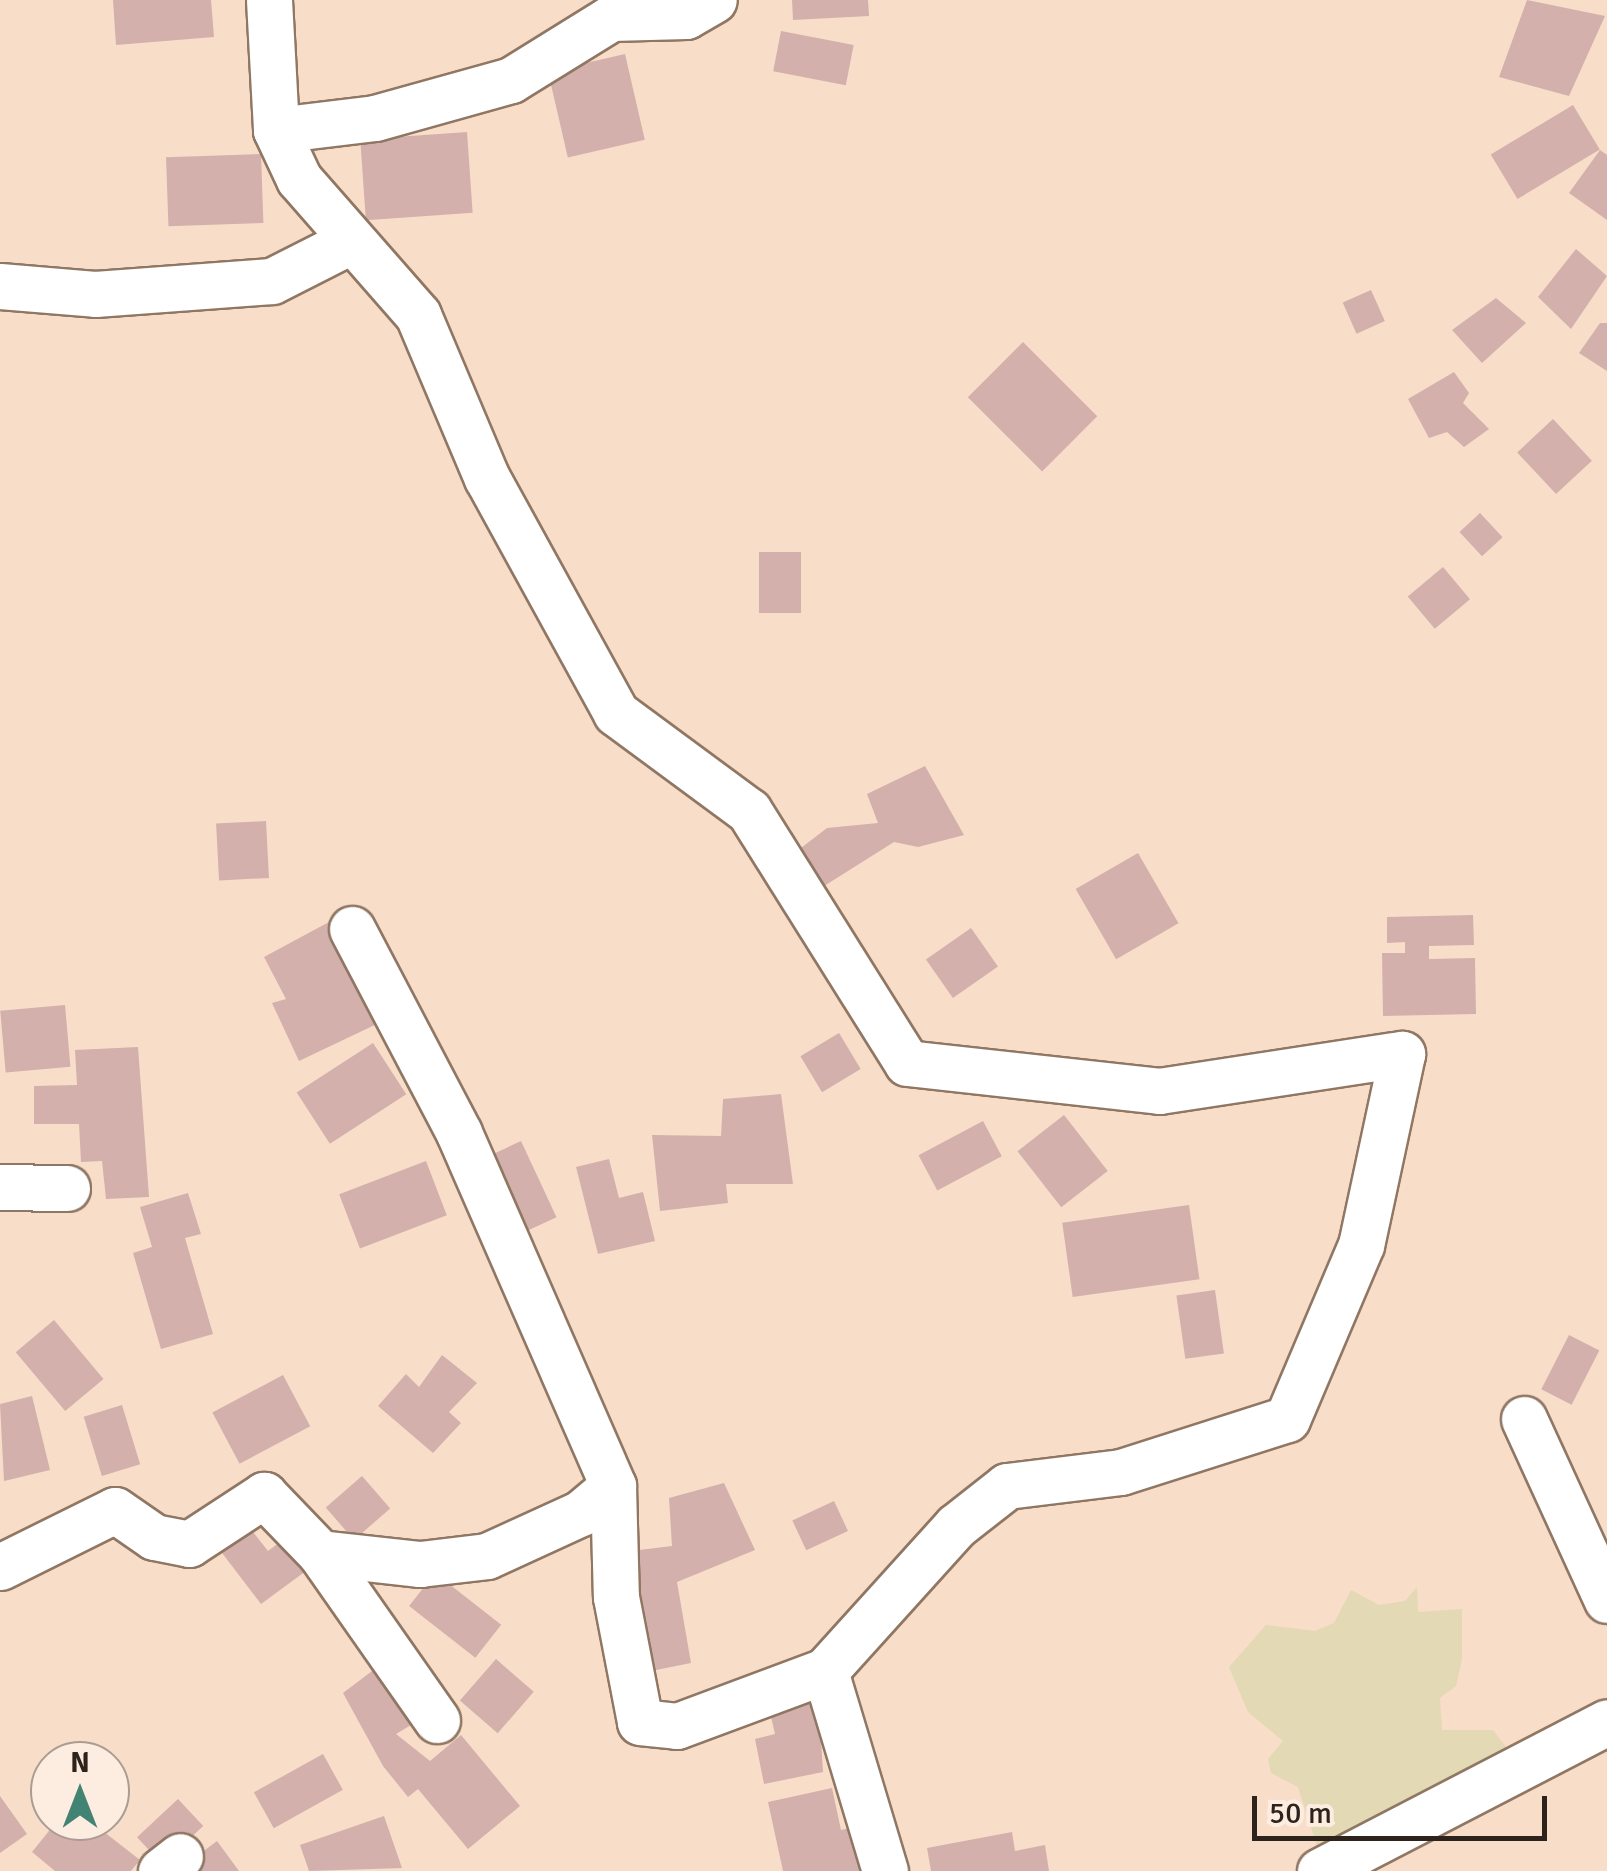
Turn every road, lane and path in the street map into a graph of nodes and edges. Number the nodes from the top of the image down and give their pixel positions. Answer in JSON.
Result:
{"nodes":[{"id":1,"x":269,"y":0,"type":"edge"},
{"id":2,"x":714,"y":0,"type":"edge"},
{"id":3,"x":276,"y":130,"type":"junction"},
{"id":4,"x":350,"y":241,"type":"junction"},
{"id":5,"x":0,"y":286,"type":"edge"},
{"id":6,"x":352,"y":929,"type":"dead end"},
{"id":7,"x":0,"y":1187,"type":"edge"},
{"id":8,"x":67,"y":1188,"type":"dead end"},
{"id":9,"x":1524,"y":1419,"type":"dead end"},
{"id":10,"x":613,"y":1486,"type":"junction"},
{"id":11,"x":320,"y":1554,"type":"junction"},
{"id":12,"x":0,"y":1567,"type":"edge"},
{"id":13,"x":1607,"y":1600,"type":"edge"},
{"id":14,"x":825,"y":1670,"type":"junction"},
{"id":15,"x":437,"y":1720,"type":"dead end"},
{"id":16,"x":1607,"y":1722,"type":"edge"},
{"id":17,"x":885,"y":1871,"type":"edge"},
{"id":18,"x":1320,"y":1871,"type":"edge"}],
"edges":[{"from":1,"to":3,"type":"street"},
{"from":2,"to":3,"type":"street"},
{"from":3,"to":4,"type":"street"},
{"from":4,"to":5,"type":"street"},
{"from":4,"to":14,"type":"street"},
{"from":6,"to":10,"type":"street"},
{"from":7,"to":8,"type":"street"},
{"from":9,"to":13,"type":"street"},
{"from":10,"to":11,"type":"street"},
{"from":10,"to":14,"type":"street"},
{"from":11,"to":12,"type":"street"},
{"from":11,"to":15,"type":"street"},
{"from":14,"to":17,"type":"street"},
{"from":16,"to":18,"type":"street"}]}
